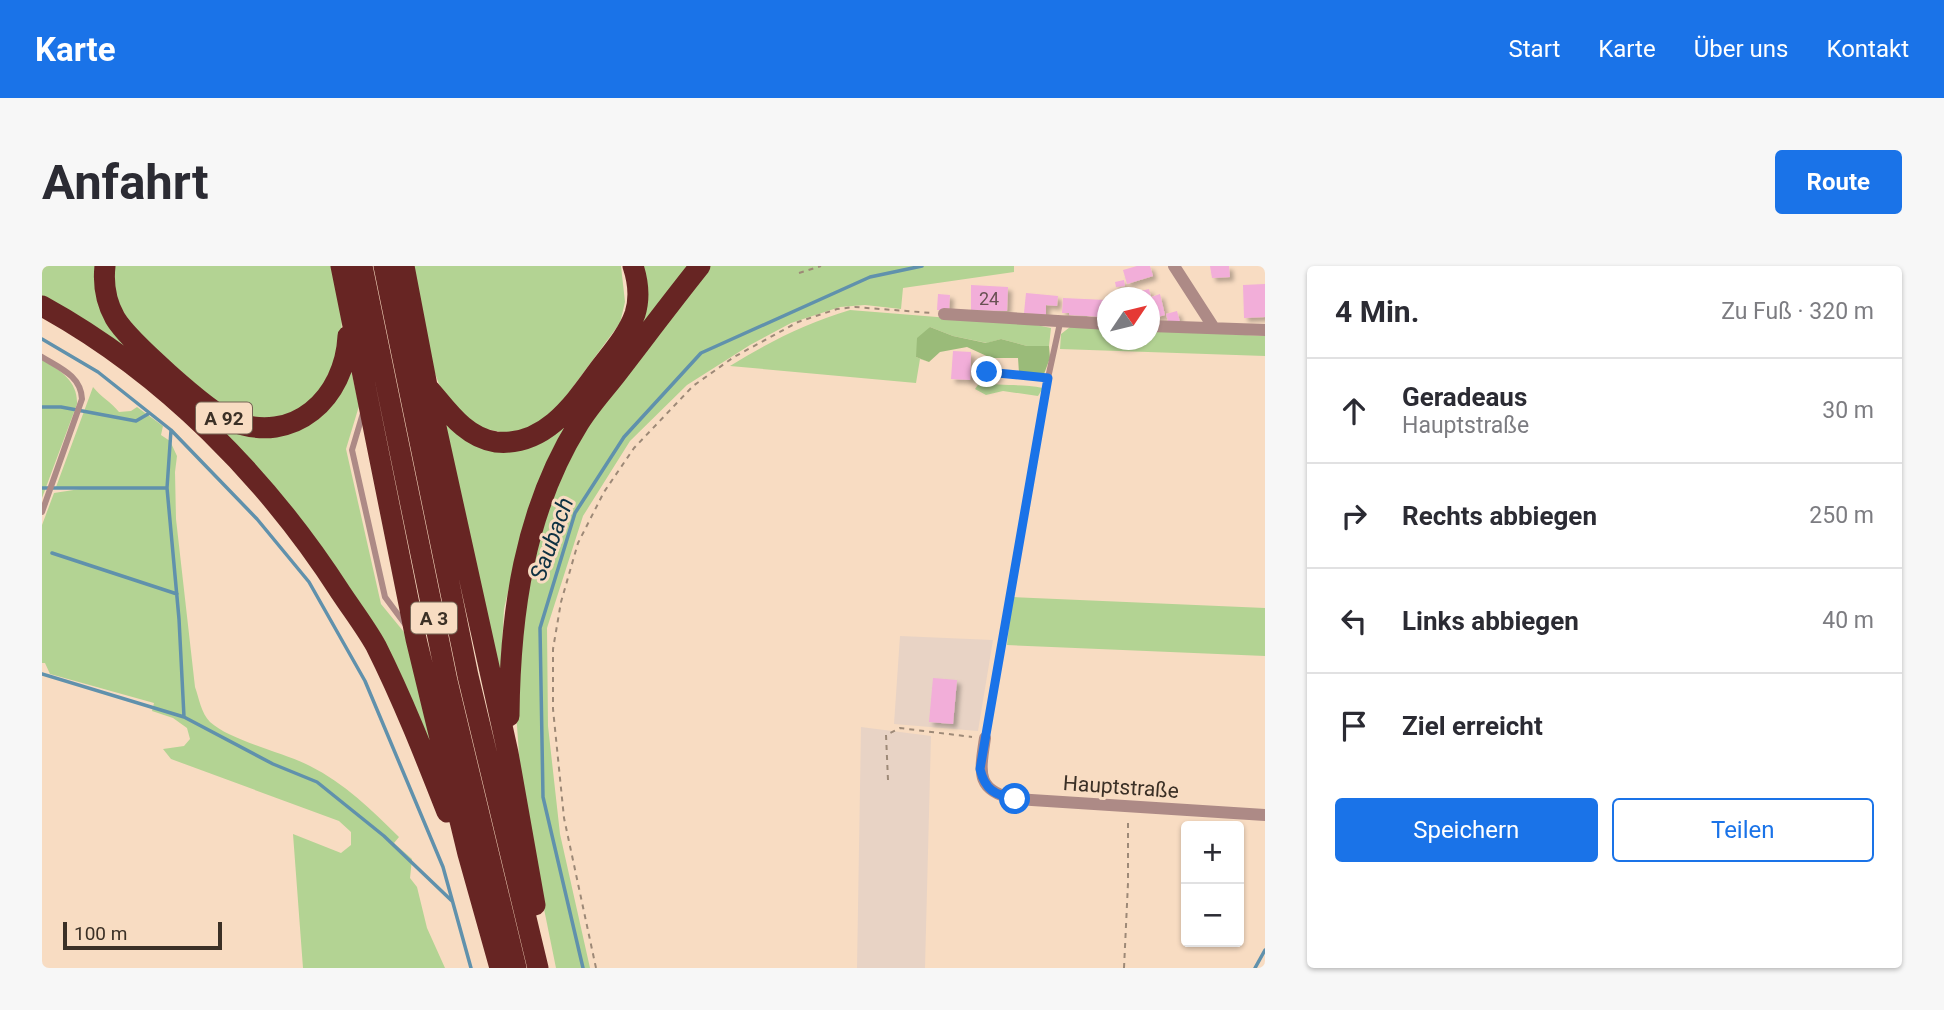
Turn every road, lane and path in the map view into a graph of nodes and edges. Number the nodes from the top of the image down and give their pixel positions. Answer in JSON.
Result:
{"nodes":[{"id":1,"x":105,"y":266,"type":"edge"},
{"id":2,"x":341,"y":266,"type":"edge"},
{"id":3,"x":362,"y":266,"type":"edge"},
{"id":4,"x":384,"y":266,"type":"edge"},
{"id":5,"x":404,"y":266,"type":"edge"},
{"id":6,"x":633,"y":266,"type":"edge"},
{"id":7,"x":700,"y":266,"type":"edge"},
{"id":8,"x":821,"y":266,"type":"edge"},
{"id":9,"x":1174,"y":266,"type":"edge"},
{"id":10,"x":799,"y":273,"type":"dead end"},
{"id":11,"x":42,"y":306,"type":"edge"},
{"id":12,"x":349,"y":313,"type":"junction"},
{"id":13,"x":944,"y":314,"type":"joint"},
{"id":14,"x":1060,"y":323,"type":"junction"},
{"id":15,"x":1097,"y":324,"type":"edge"},
{"id":16,"x":1160,"y":326,"type":"edge"},
{"id":17,"x":1214,"y":328,"type":"junction"},
{"id":18,"x":1265,"y":330,"type":"edge"},
{"id":19,"x":42,"y":357,"type":"edge"},
{"id":20,"x":987,"y":372,"type":"dead end"},
{"id":21,"x":1048,"y":378,"type":"junction"},
{"id":22,"x":427,"y":386,"type":"junction"},
{"id":23,"x":42,"y":512,"type":"edge"},
{"id":24,"x":984,"y":744,"type":"junction"},
{"id":25,"x":508,"y":753,"type":"junction"},
{"id":26,"x":888,"y":780,"type":"dead end"},
{"id":27,"x":1127,"y":808,"type":"junction"},
{"id":28,"x":1265,"y":815,"type":"edge"},
{"id":29,"x":468,"y":854,"type":"junction"},
{"id":30,"x":531,"y":942,"type":"junction"},
{"id":31,"x":500,"y":968,"type":"edge"},
{"id":32,"x":516,"y":968,"type":"edge"},
{"id":33,"x":537,"y":968,"type":"edge"},
{"id":34,"x":596,"y":968,"type":"edge"},
{"id":35,"x":1124,"y":968,"type":"edge"}],
"edges":[{"from":1,"to":12,"type":"highway","number":"A 92"},
{"from":2,"to":12,"type":"highway","number":"A 3"},
{"from":3,"to":32,"type":"highway","number":"A 3"},
{"from":4,"to":30,"type":"highway","number":"A 3"},
{"from":5,"to":22,"type":"highway","number":"A 3"},
{"from":6,"to":22,"type":"highway","number":"A 3"},
{"from":7,"to":25,"type":"highway"},
{"from":8,"to":10,"type":"path"},
{"from":9,"to":17,"type":"street"},
{"from":11,"to":29,"type":"highway","number":"A 3"},
{"from":12,"to":29,"type":"highway","number":"A 3"},
{"from":13,"to":14,"type":"street"},
{"from":13,"to":34,"type":"path"},
{"from":14,"to":15,"type":"street"},
{"from":14,"to":21,"type":"lane"},
{"from":16,"to":17,"type":"street"},
{"from":17,"to":18,"type":"street"},
{"from":19,"to":23,"type":"lane"},
{"from":20,"to":21,"type":"lane"},
{"from":21,"to":24,"type":"path"},
{"from":22,"to":25,"type":"highway","number":"A 3"},
{"from":24,"to":26,"type":"path"},
{"from":24,"to":27,"type":"street","name":"Hauptstraße"},
{"from":25,"to":30,"type":"highway","number":"A 3"},
{"from":27,"to":28,"type":"street","name":"Hauptstraße"},
{"from":27,"to":35,"type":"path"},
{"from":29,"to":31,"type":"highway","number":"A 3"},
{"from":30,"to":33,"type":"highway","number":"A 3"}]}
